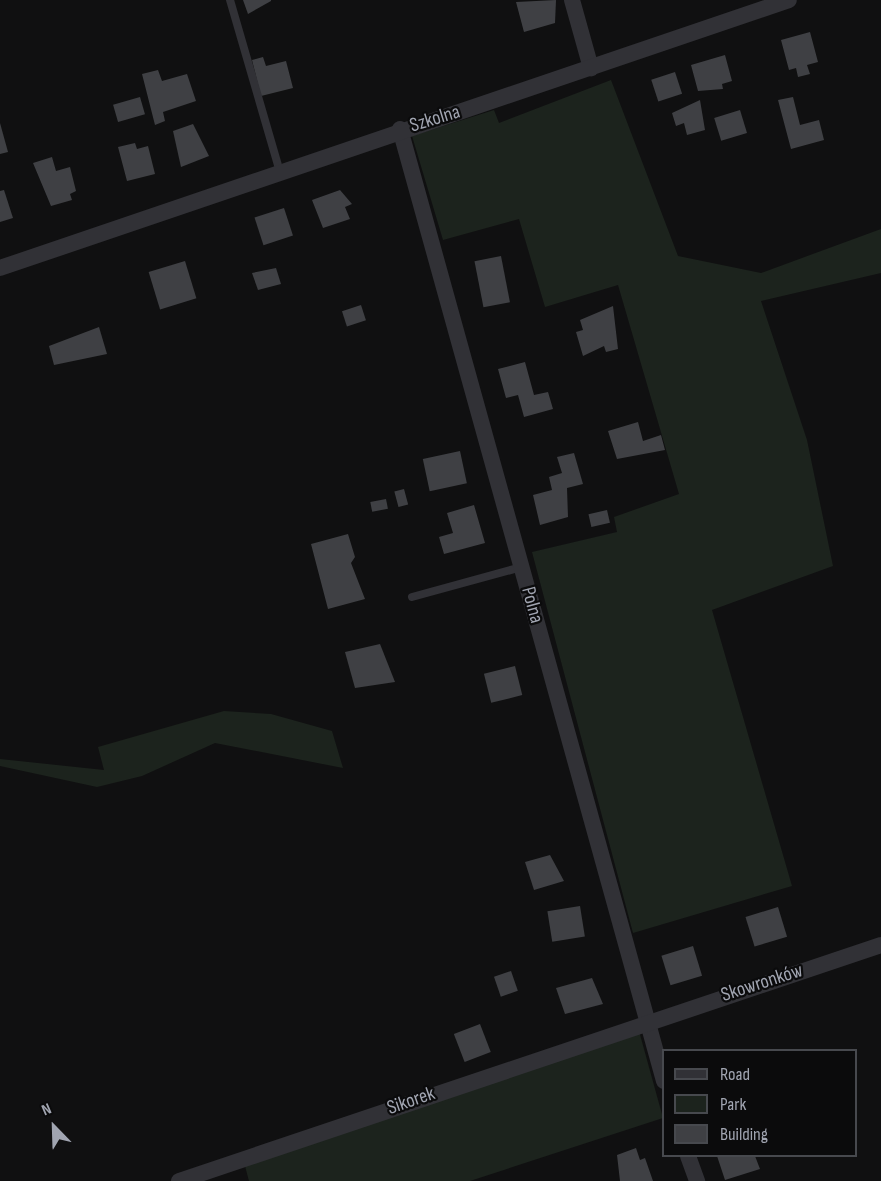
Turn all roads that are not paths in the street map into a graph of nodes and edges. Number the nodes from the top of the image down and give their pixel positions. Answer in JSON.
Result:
{"nodes":[{"id":1,"x":230,"y":0,"type":"edge"},
{"id":2,"x":572,"y":0,"type":"edge"},
{"id":3,"x":789,"y":0,"type":"edge"},
{"id":4,"x":591,"y":68,"type":"junction"},
{"id":5,"x":400,"y":129,"type":"junction"},
{"id":6,"x":280,"y":172,"type":"junction"},
{"id":7,"x":0,"y":268,"type":"edge"},
{"id":8,"x":522,"y":567,"type":"junction"},
{"id":9,"x":412,"y":597,"type":"dead end"},
{"id":10,"x":881,"y":945,"type":"edge"},
{"id":11,"x":644,"y":1021,"type":"junction"},
{"id":12,"x":662,"y":1078,"type":"edge"},
{"id":13,"x":689,"y":1157,"type":"edge"},
{"id":14,"x":179,"y":1181,"type":"edge"},
{"id":15,"x":697,"y":1181,"type":"edge"}],
"edges":[{"from":1,"to":6,"type":"lane"},
{"from":2,"to":4,"type":"street"},
{"from":3,"to":4,"type":"street","name":"Szkolna"},
{"from":4,"to":5,"type":"street","name":"Szkolna"},
{"from":5,"to":6,"type":"street","name":"Szkolna"},
{"from":5,"to":8,"type":"street","name":"Polna"},
{"from":6,"to":7,"type":"street","name":"Szkolna"},
{"from":8,"to":9,"type":"lane"},
{"from":8,"to":11,"type":"street","name":"Polna"},
{"from":10,"to":11,"type":"street","name":"Skowronków"},
{"from":11,"to":12,"type":"street","name":"Polna"},
{"from":11,"to":14,"type":"street","name":"Sikorek"},
{"from":13,"to":15,"type":"street"}]}
